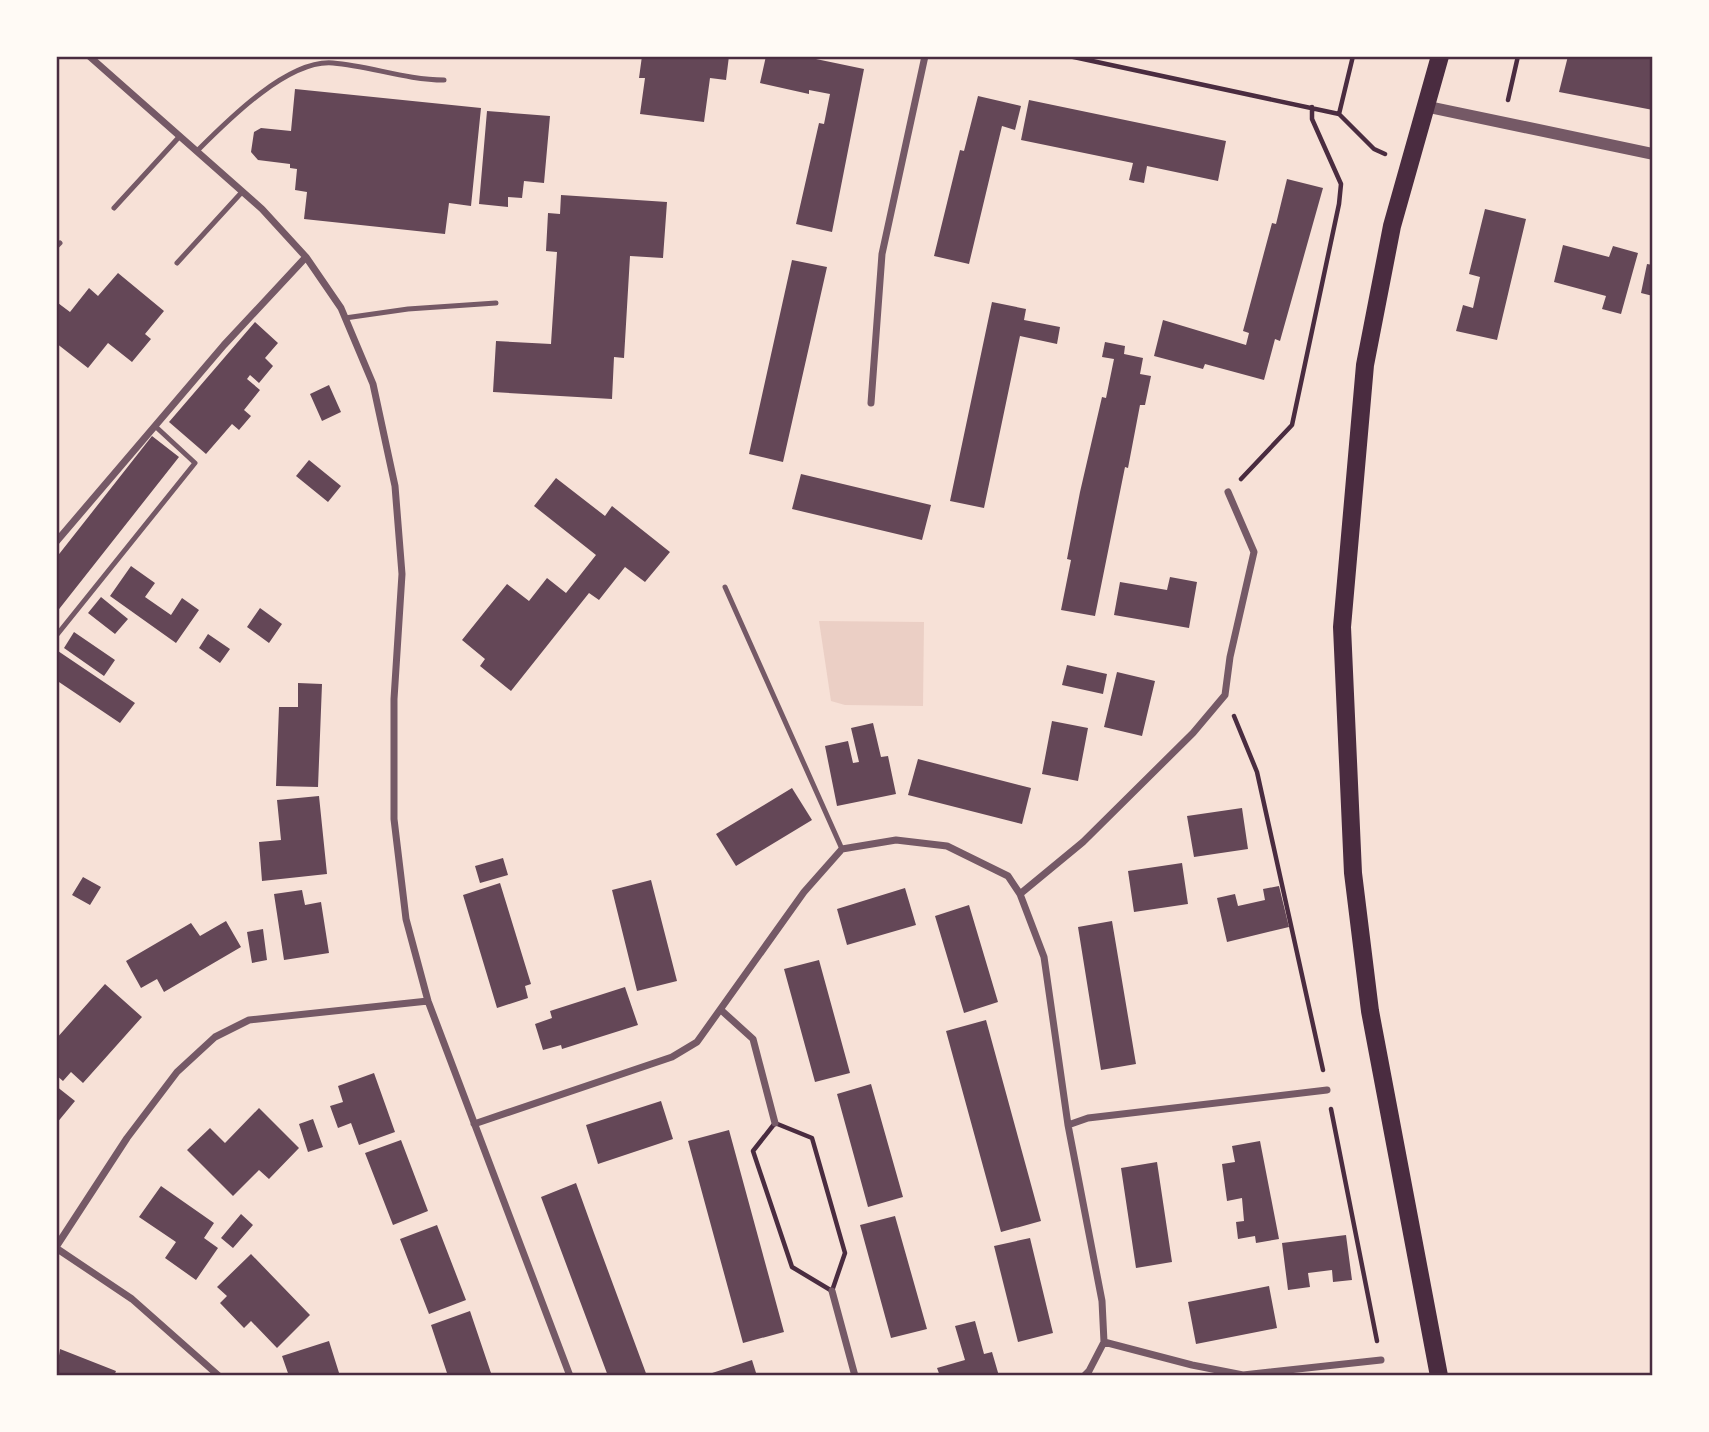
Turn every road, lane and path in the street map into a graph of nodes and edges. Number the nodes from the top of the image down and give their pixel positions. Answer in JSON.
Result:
{"nodes":[{"id":1,"x":89,"y":56,"type":"edge"},
{"id":2,"x":925,"y":56,"type":"edge"},
{"id":3,"x":1069,"y":56,"type":"edge"},
{"id":4,"x":1353,"y":56,"type":"edge"},
{"id":5,"x":1440,"y":56,"type":"edge"},
{"id":6,"x":1518,"y":56,"type":"edge"},
{"id":7,"x":444,"y":80,"type":"dead end"},
{"id":8,"x":1424,"y":106,"type":"junction"},
{"id":9,"x":1312,"y":107,"type":"junction"},
{"id":10,"x":1339,"y":114,"type":"junction"},
{"id":11,"x":1503,"y":122,"type":"junction"},
{"id":12,"x":180,"y":136,"type":"junction"},
{"id":13,"x":197,"y":151,"type":"junction"},
{"id":14,"x":1653,"y":154,"type":"edge"},
{"id":15,"x":1408,"y":166,"type":"junction"},
{"id":16,"x":242,"y":191,"type":"junction"},
{"id":17,"x":114,"y":208,"type":"dead end"},
{"id":18,"x":306,"y":257,"type":"junction"},
{"id":19,"x":177,"y":263,"type":"dead end"},
{"id":20,"x":496,"y":303,"type":"dead end"},
{"id":21,"x":345,"y":318,"type":"junction"},
{"id":22,"x":871,"y":403,"type":"dead end"},
{"id":23,"x":155,"y":426,"type":"junction"},
{"id":24,"x":1228,"y":492,"type":"joint"},
{"id":25,"x":56,"y":542,"type":"edge"},
{"id":26,"x":725,"y":587,"type":"dead end"},
{"id":27,"x":56,"y":636,"type":"edge"},
{"id":28,"x":1225,"y":695,"type":"junction"},
{"id":29,"x":842,"y":849,"type":"junction"},
{"id":30,"x":1020,"y":894,"type":"junction"},
{"id":31,"x":428,"y":1001,"type":"junction"},
{"id":32,"x":721,"y":1010,"type":"junction"},
{"id":33,"x":1327,"y":1090,"type":"junction"},
{"id":34,"x":775,"y":1123,"type":"junction"},
{"id":35,"x":474,"y":1124,"type":"junction"},
{"id":36,"x":1068,"y":1125,"type":"junction"},
{"id":37,"x":56,"y":1247,"type":"edge"},
{"id":38,"x":832,"y":1291,"type":"junction"},
{"id":39,"x":1104,"y":1342,"type":"junction"},
{"id":40,"x":1381,"y":1360,"type":"joint"},
{"id":41,"x":219,"y":1376,"type":"edge"},
{"id":42,"x":570,"y":1376,"type":"edge"},
{"id":43,"x":855,"y":1376,"type":"edge"},
{"id":44,"x":1083,"y":1376,"type":"edge"},
{"id":45,"x":1439,"y":1376,"type":"edge"}],
"edges":[{"from":1,"to":12,"type":"street"},
{"from":2,"to":22,"type":"street"},
{"from":3,"to":9,"type":"path"},
{"from":4,"to":10,"type":"path"},
{"from":5,"to":8,"type":"main road"},
{"from":6,"to":11,"type":"path"},
{"from":7,"to":13,"type":"lane"},
{"from":8,"to":11,"type":"street"},
{"from":8,"to":15,"type":"main road"},
{"from":9,"to":10,"type":"path"},
{"from":9,"to":24,"type":"path"},
{"from":10,"to":15,"type":"path"},
{"from":11,"to":14,"type":"street"},
{"from":12,"to":13,"type":"street"},
{"from":12,"to":17,"type":"lane"},
{"from":13,"to":16,"type":"street"},
{"from":15,"to":45,"type":"main road"},
{"from":16,"to":18,"type":"street"},
{"from":16,"to":19,"type":"lane"},
{"from":18,"to":21,"type":"street"},
{"from":18,"to":23,"type":"street"},
{"from":20,"to":21,"type":"lane"},
{"from":21,"to":31,"type":"street"},
{"from":23,"to":25,"type":"street"},
{"from":23,"to":27,"type":"lane"},
{"from":24,"to":28,"type":"street"},
{"from":26,"to":29,"type":"lane"},
{"from":28,"to":30,"type":"street"},
{"from":28,"to":33,"type":"path"},
{"from":29,"to":30,"type":"street"},
{"from":29,"to":32,"type":"street"},
{"from":30,"to":36,"type":"street"},
{"from":31,"to":35,"type":"street"},
{"from":31,"to":37,"type":"street"},
{"from":32,"to":34,"type":"street"},
{"from":32,"to":35,"type":"street"},
{"from":33,"to":36,"type":"street"},
{"from":33,"to":40,"type":"path"},
{"from":34,"to":38,"type":"path"},
{"from":34,"to":38,"type":"path"},
{"from":35,"to":42,"type":"street"},
{"from":36,"to":39,"type":"street"},
{"from":37,"to":41,"type":"street"},
{"from":38,"to":43,"type":"street"},
{"from":39,"to":40,"type":"street"},
{"from":39,"to":44,"type":"street"}]}
